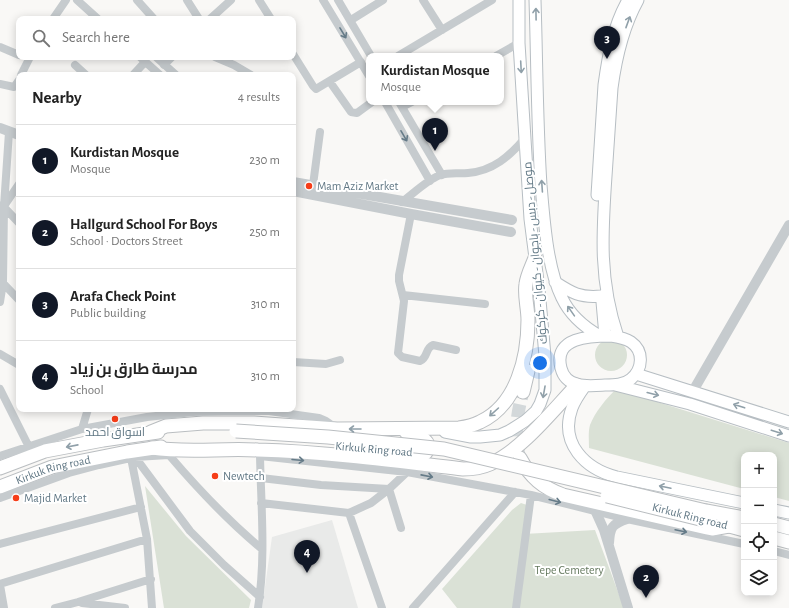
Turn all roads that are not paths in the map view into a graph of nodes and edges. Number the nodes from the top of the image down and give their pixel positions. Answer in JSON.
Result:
{"nodes":[{"id":1,"x":66,"y":0,"type":"edge"},
{"id":2,"x":77,"y":0,"type":"edge"},
{"id":3,"x":137,"y":0,"type":"edge"},
{"id":4,"x":187,"y":0,"type":"edge"},
{"id":5,"x":230,"y":0,"type":"edge"},
{"id":6,"x":259,"y":0,"type":"edge"},
{"id":7,"x":324,"y":0,"type":"edge"},
{"id":8,"x":338,"y":0,"type":"edge"},
{"id":9,"x":383,"y":0,"type":"edge"},
{"id":10,"x":423,"y":0,"type":"edge"},
{"id":11,"x":492,"y":0,"type":"edge"},
{"id":12,"x":519,"y":0,"type":"edge"},
{"id":13,"x":535,"y":0,"type":"edge"},
{"id":14,"x":628,"y":0,"type":"edge"},
{"id":15,"x":638,"y":0,"type":"edge"},
{"id":16,"x":55,"y":16,"type":"edge"},
{"id":17,"x":95,"y":16,"type":"edge"},
{"id":18,"x":151,"y":16,"type":"edge"},
{"id":19,"x":197,"y":16,"type":"edge"},
{"id":20,"x":213,"y":16,"type":"edge"},
{"id":21,"x":269,"y":16,"type":"edge"},
{"id":22,"x":350,"y":20,"type":"junction"},
{"id":23,"x":442,"y":30,"type":"junction"},
{"id":24,"x":519,"y":43,"type":"junction"},
{"id":25,"x":0,"y":47,"type":"edge"},
{"id":26,"x":369,"y":53,"type":"edge"},
{"id":27,"x":403,"y":53,"type":"edge"},
{"id":28,"x":501,"y":53,"type":"edge"},
{"id":29,"x":16,"y":54,"type":"edge"},
{"id":30,"x":296,"y":59,"type":"edge"},
{"id":31,"x":27,"y":60,"type":"edge"},
{"id":32,"x":142,"y":60,"type":"edge"},
{"id":33,"x":143,"y":60,"type":"edge"},
{"id":34,"x":159,"y":60,"type":"edge"},
{"id":35,"x":169,"y":60,"type":"edge"},
{"id":36,"x":222,"y":60,"type":"edge"},
{"id":37,"x":361,"y":62,"type":"junction"},
{"id":38,"x":75,"y":65,"type":"dead end"},
{"id":39,"x":164,"y":65,"type":"junction"},
{"id":40,"x":366,"y":71,"type":"edge"},
{"id":41,"x":22,"y":72,"type":"edge"},
{"id":42,"x":83,"y":72,"type":"edge"},
{"id":43,"x":136,"y":72,"type":"edge"},
{"id":44,"x":157,"y":72,"type":"edge"},
{"id":45,"x":172,"y":72,"type":"edge"},
{"id":46,"x":246,"y":72,"type":"edge"},
{"id":47,"x":330,"y":82,"type":"junction"},
{"id":48,"x":0,"y":84,"type":"edge"},
{"id":49,"x":16,"y":85,"type":"edge"},
{"id":50,"x":368,"y":105,"type":"edge"},
{"id":51,"x":387,"y":105,"type":"edge"},
{"id":52,"x":401,"y":105,"type":"edge"},
{"id":53,"x":4,"y":130,"type":"edge"},
{"id":54,"x":320,"y":132,"type":"dead end"},
{"id":55,"x":16,"y":134,"type":"edge"},
{"id":56,"x":525,"y":138,"type":"junction"},
{"id":57,"x":442,"y":175,"type":"junction"},
{"id":58,"x":430,"y":181,"type":"junction"},
{"id":59,"x":296,"y":182,"type":"edge"},
{"id":60,"x":313,"y":185,"type":"junction"},
{"id":61,"x":16,"y":188,"type":"edge"},
{"id":62,"x":296,"y":192,"type":"edge"},
{"id":63,"x":402,"y":202,"type":"junction"},
{"id":64,"x":2,"y":205,"type":"edge"},
{"id":65,"x":462,"y":212,"type":"junction"},
{"id":66,"x":599,"y":212,"type":"junction"},
{"id":67,"x":411,"y":214,"type":"junction"},
{"id":68,"x":16,"y":220,"type":"edge"},
{"id":69,"x":512,"y":220,"type":"dead end"},
{"id":70,"x":460,"y":223,"type":"junction"},
{"id":71,"x":789,"y":225,"type":"edge"},
{"id":72,"x":511,"y":232,"type":"dead end"},
{"id":73,"x":536,"y":263,"type":"junction"},
{"id":74,"x":556,"y":282,"type":"junction"},
{"id":75,"x":1,"y":283,"type":"edge"},
{"id":76,"x":403,"y":295,"type":"junction"},
{"id":77,"x":600,"y":296,"type":"junction"},
{"id":78,"x":16,"y":297,"type":"edge"},
{"id":79,"x":0,"y":302,"type":"edge"},
{"id":80,"x":485,"y":304,"type":"dead end"},
{"id":81,"x":602,"y":336,"type":"junction"},
{"id":82,"x":618,"y":337,"type":"junction"},
{"id":83,"x":456,"y":350,"type":"dead end"},
{"id":84,"x":0,"y":354,"type":"edge"},
{"id":85,"x":561,"y":355,"type":"junction"},
{"id":86,"x":545,"y":356,"type":"junction"},
{"id":87,"x":340,"y":360,"type":"dead end"},
{"id":88,"x":296,"y":362,"type":"edge"},
{"id":89,"x":16,"y":363,"type":"edge"},
{"id":90,"x":636,"y":374,"type":"junction"},
{"id":91,"x":615,"y":385,"type":"junction"},
{"id":92,"x":581,"y":386,"type":"junction"},
{"id":93,"x":0,"y":389,"type":"edge"},
{"id":94,"x":693,"y":391,"type":"junction"},
{"id":95,"x":523,"y":392,"type":"tunnel mouth"},
{"id":96,"x":690,"y":404,"type":"junction"},
{"id":97,"x":87,"y":412,"type":"edge"},
{"id":98,"x":184,"y":412,"type":"edge"},
{"id":99,"x":282,"y":412,"type":"edge"},
{"id":100,"x":789,"y":422,"type":"edge"},
{"id":101,"x":380,"y":428,"type":"junction"},
{"id":102,"x":427,"y":428,"type":"junction"},
{"id":103,"x":82,"y":429,"type":"junction"},
{"id":104,"x":337,"y":429,"type":"junction"},
{"id":105,"x":151,"y":432,"type":"junction"},
{"id":106,"x":236,"y":436,"type":"junction"},
{"id":107,"x":789,"y":436,"type":"edge"},
{"id":108,"x":29,"y":448,"type":"junction"},
{"id":109,"x":152,"y":448,"type":"junction"},
{"id":110,"x":168,"y":455,"type":"junction"},
{"id":111,"x":0,"y":456,"type":"edge"},
{"id":112,"x":260,"y":456,"type":"junction"},
{"id":113,"x":133,"y":457,"type":"junction"},
{"id":114,"x":520,"y":458,"type":"tunnel mouth"},
{"id":115,"x":400,"y":461,"type":"junction"},
{"id":116,"x":378,"y":463,"type":"junction"},
{"id":117,"x":0,"y":468,"type":"edge"},
{"id":118,"x":408,"y":472,"type":"junction"},
{"id":119,"x":260,"y":478,"type":"junction"},
{"id":120,"x":30,"y":481,"type":"junction"},
{"id":121,"x":0,"y":486,"type":"edge"},
{"id":122,"x":389,"y":489,"type":"junction"},
{"id":123,"x":516,"y":492,"type":"junction"},
{"id":124,"x":531,"y":495,"type":"junction"},
{"id":125,"x":0,"y":498,"type":"edge"},
{"id":126,"x":741,"y":502,"type":"edge"},
{"id":127,"x":261,"y":503,"type":"junction"},
{"id":128,"x":142,"y":507,"type":"junction"},
{"id":129,"x":595,"y":510,"type":"junction"},
{"id":130,"x":777,"y":511,"type":"edge"},
{"id":131,"x":349,"y":513,"type":"junction"},
{"id":132,"x":789,"y":513,"type":"edge"},
{"id":133,"x":705,"y":515,"type":"junction"},
{"id":134,"x":741,"y":517,"type":"edge"},
{"id":135,"x":627,"y":519,"type":"junction"},
{"id":136,"x":777,"y":525,"type":"edge"},
{"id":137,"x":729,"y":526,"type":"junction"},
{"id":138,"x":401,"y":528,"type":"dead end"},
{"id":139,"x":789,"y":528,"type":"edge"},
{"id":140,"x":741,"y":529,"type":"edge"},
{"id":141,"x":148,"y":539,"type":"junction"},
{"id":142,"x":777,"y":539,"type":"edge"},
{"id":143,"x":789,"y":542,"type":"edge"},
{"id":144,"x":741,"y":543,"type":"edge"},
{"id":145,"x":0,"y":544,"type":"edge"},
{"id":146,"x":609,"y":545,"type":"junction"},
{"id":147,"x":262,"y":549,"type":"junction"},
{"id":148,"x":777,"y":552,"type":"edge"},
{"id":149,"x":789,"y":555,"type":"edge"},
{"id":150,"x":151,"y":579,"type":"junction"},
{"id":151,"x":0,"y":584,"type":"edge"},
{"id":152,"x":260,"y":597,"type":"junction"},
{"id":153,"x":78,"y":602,"type":"junction"},
{"id":154,"x":4,"y":608,"type":"edge"},
{"id":155,"x":55,"y":608,"type":"edge"},
{"id":156,"x":125,"y":608,"type":"edge"},
{"id":157,"x":152,"y":608,"type":"edge"},
{"id":158,"x":258,"y":608,"type":"edge"},
{"id":159,"x":382,"y":608,"type":"edge"},
{"id":160,"x":413,"y":608,"type":"edge"},
{"id":161,"x":516,"y":608,"type":"edge"},
{"id":162,"x":628,"y":608,"type":"edge"}],
"edges":[{"from":1,"to":16,"type":"street"},
{"from":2,"to":17,"type":"street"},
{"from":3,"to":18,"type":"street"},
{"from":4,"to":19,"type":"street"},
{"from":5,"to":20,"type":"street"},
{"from":6,"to":21,"type":"street"},
{"from":7,"to":37,"type":"street","one_way":true},
{"from":8,"to":22,"type":"street"},
{"from":9,"to":22,"type":"street"},
{"from":10,"to":23,"type":"street"},
{"from":11,"to":23,"type":"street"},
{"from":12,"to":24,"type":"main road","name":"موصل - دبس - باجوان - كيوان - كركوك"},
{"from":74,"to":13,"type":"main road","one_way":true},
{"from":14,"to":66,"type":"main road"},
{"from":66,"to":15,"type":"main road","one_way":true},
{"from":22,"to":26,"type":"street"},
{"from":23,"to":27,"type":"street"},
{"from":24,"to":28,"type":"street"},
{"from":24,"to":56,"type":"main road","name":"موصل - دبس - باجوان - كيوان - كركوك","one_way":true},
{"from":25,"to":29,"type":"street"},
{"from":30,"to":47,"type":"street"},
{"from":31,"to":41,"type":"street"},
{"from":32,"to":43,"type":"street"},
{"from":33,"to":44,"type":"street"},
{"from":34,"to":39,"type":"street"},
{"from":35,"to":39,"type":"street"},
{"from":36,"to":46,"type":"street"},
{"from":37,"to":40,"type":"street"},
{"from":37,"to":47,"type":"street"},
{"from":38,"to":42,"type":"street"},
{"from":39,"to":45,"type":"street"},
{"from":47,"to":50,"type":"street"},
{"from":48,"to":49,"type":"street"},
{"from":51,"to":58,"type":"street","one_way":true},
{"from":52,"to":57,"type":"street"},
{"from":53,"to":55,"type":"street"},
{"from":53,"to":64,"type":"street"},
{"from":54,"to":60,"type":"street"},
{"from":56,"to":57,"type":"street"},
{"from":56,"to":73,"type":"main road","name":"موصل - دبس - باجوان - كيوان - كركوك"},
{"from":57,"to":58,"type":"street"},
{"from":58,"to":63,"type":"street"},
{"from":59,"to":60,"type":"street"},
{"from":60,"to":63,"type":"street"},
{"from":61,"to":64,"type":"street"},
{"from":62,"to":67,"type":"street"},
{"from":63,"to":65,"type":"street"},
{"from":64,"to":68,"type":"street"},
{"from":64,"to":75,"type":"street"},
{"from":65,"to":69,"type":"street"},
{"from":65,"to":70,"type":"street"},
{"from":66,"to":77,"type":"main road"},
{"from":66,"to":82,"type":"main road"},
{"from":67,"to":70,"type":"street"},
{"from":67,"to":76,"type":"street"},
{"from":70,"to":72,"type":"street"},
{"from":71,"to":94,"type":"street"},
{"from":73,"to":86,"type":"main road","name":"موصل - دبس - باجوان - كيوان - كركوك"},
{"from":73,"to":95,"type":"highway"},
{"from":73,"to":102,"type":"highway","one_way":true},
{"from":74,"to":77,"type":"main road"},
{"from":81,"to":74,"type":"main road","one_way":true},
{"from":75,"to":78,"type":"street"},
{"from":75,"to":79,"type":"street"},
{"from":76,"to":80,"type":"street"},
{"from":76,"to":83,"type":"street"},
{"from":77,"to":81,"type":"main road"},
{"from":81,"to":82,"type":"main road"},
{"from":81,"to":85,"type":"main road"},
{"from":82,"to":90,"type":"main road"},
{"from":84,"to":89,"type":"street"},
{"from":85,"to":86,"type":"main road"},
{"from":85,"to":92,"type":"main road"},
{"from":86,"to":102,"type":"main road","name":"موصل - دبس - باجوان - كيوان - كركوك","one_way":true},
{"from":87,"to":88,"type":"street"},
{"from":90,"to":91,"type":"main road"},
{"from":90,"to":94,"type":"main road"},
{"from":91,"to":92,"type":"main road"},
{"from":91,"to":96,"type":"main road","one_way":true},
{"from":92,"to":115,"type":"highway"},
{"from":126,"to":92,"type":"main road","one_way":true},
{"from":93,"to":108,"type":"street"},
{"from":94,"to":96,"type":"main road"},
{"from":100,"to":94,"type":"main road","one_way":true},
{"from":96,"to":107,"type":"main road","one_way":true},
{"from":97,"to":103,"type":"street"},
{"from":98,"to":103,"type":"street"},
{"from":99,"to":104,"type":"street"},
{"from":101,"to":102,"type":"highway"},
{"from":101,"to":104,"type":"highway","one_way":true},
{"from":101,"to":115,"type":"highway"},
{"from":103,"to":108,"type":"street"},
{"from":104,"to":105,"type":"highway"},
{"from":105,"to":106,"type":"highway","name":"Kirkuk Ring road"},
{"from":105,"to":117,"type":"highway","name":"Kirkuk Ring road","one_way":true},
{"from":106,"to":109,"type":"highway","name":"Kirkuk Ring road"},
{"from":106,"to":133,"type":"highway","name":"Kirkuk Ring road","bridge":true},
{"from":108,"to":111,"type":"street"},
{"from":109,"to":116,"type":"highway"},
{"from":109,"to":120,"type":"highway","name":"Kirkuk Ring road"},
{"from":110,"to":112,"type":"street"},
{"from":110,"to":113,"type":"street"},
{"from":110,"to":147,"type":"street"},
{"from":112,"to":116,"type":"street","one_way":true},
{"from":112,"to":119,"type":"street"},
{"from":113,"to":120,"type":"street"},
{"from":113,"to":128,"type":"street"},
{"from":113,"to":152,"type":"street"},
{"from":114,"to":137,"type":"highway"},
{"from":115,"to":116,"type":"highway"},
{"from":116,"to":118,"type":"street"},
{"from":118,"to":122,"type":"street"},
{"from":118,"to":123,"type":"street","one_way":true},
{"from":119,"to":122,"type":"street"},
{"from":119,"to":127,"type":"street"},
{"from":120,"to":121,"type":"highway","name":"Kirkuk Ring road"},
{"from":120,"to":125,"type":"street"},
{"from":122,"to":131,"type":"street"},
{"from":122,"to":138,"type":"street"},
{"from":123,"to":124,"type":"street"},
{"from":123,"to":160,"type":"street"},
{"from":124,"to":129,"type":"street","one_way":true},
{"from":124,"to":161,"type":"street"},
{"from":127,"to":131,"type":"street"},
{"from":127,"to":147,"type":"street"},
{"from":128,"to":141,"type":"street"},
{"from":128,"to":145,"type":"street"},
{"from":129,"to":135,"type":"street"},
{"from":129,"to":146,"type":"street"},
{"from":130,"to":132,"type":"main road"},
{"from":131,"to":159,"type":"street"},
{"from":133,"to":134,"type":"highway","name":"Kirkuk Ring road"},
{"from":133,"to":137,"type":"highway","name":"Kirkuk Ring road"},
{"from":135,"to":144,"type":"street","one_way":true},
{"from":135,"to":146,"type":"street"},
{"from":136,"to":139,"type":"highway"},
{"from":137,"to":140,"type":"highway","name":"Kirkuk Ring road"},
{"from":141,"to":150,"type":"street"},
{"from":141,"to":151,"type":"street"},
{"from":142,"to":143,"type":"highway"},
{"from":146,"to":162,"type":"street"},
{"from":147,"to":152,"type":"street"},
{"from":148,"to":149,"type":"street"},
{"from":150,"to":153,"type":"street"},
{"from":150,"to":157,"type":"street"},
{"from":151,"to":154,"type":"street"},
{"from":152,"to":158,"type":"street"},
{"from":153,"to":155,"type":"street"},
{"from":153,"to":156,"type":"street"}]}
